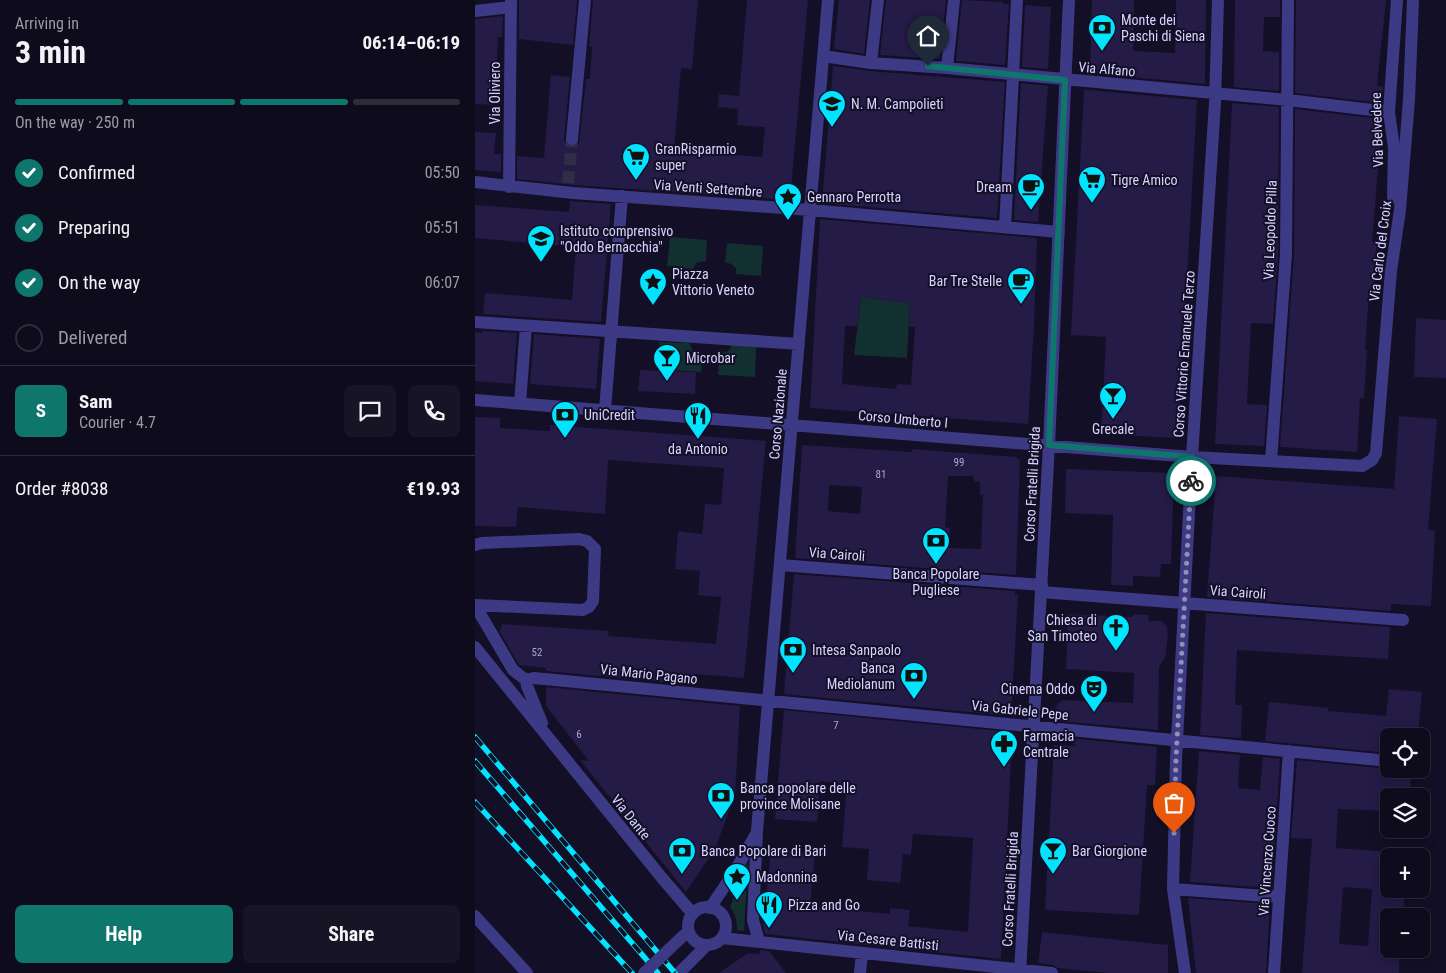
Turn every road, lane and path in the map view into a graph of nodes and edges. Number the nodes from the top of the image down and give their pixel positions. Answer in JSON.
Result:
{"nodes":[{"id":1,"x":585,"y":0,"type":"edge"},
{"id":2,"x":828,"y":0,"type":"edge"},
{"id":3,"x":878,"y":0,"type":"edge"},
{"id":4,"x":954,"y":0,"type":"edge"},
{"id":5,"x":1017,"y":0,"type":"edge"},
{"id":6,"x":1069,"y":0,"type":"edge"},
{"id":7,"x":1218,"y":0,"type":"edge"},
{"id":8,"x":1287,"y":0,"type":"edge"},
{"id":9,"x":1397,"y":0,"type":"edge"},
{"id":10,"x":1413,"y":0,"type":"edge"},
{"id":11,"x":511,"y":4,"type":"edge"},
{"id":12,"x":475,"y":11,"type":"edge"},
{"id":13,"x":823,"y":56,"type":"junction"},
{"id":14,"x":871,"y":63,"type":"junction"},
{"id":15,"x":947,"y":68,"type":"junction"},
{"id":16,"x":1013,"y":74,"type":"junction"},
{"id":17,"x":1065,"y":80,"type":"junction"},
{"id":18,"x":1215,"y":93,"type":"junction"},
{"id":19,"x":1288,"y":100,"type":"junction"},
{"id":20,"x":1389,"y":112,"type":"junction"},
{"id":21,"x":572,"y":139,"type":"tunnel mouth"},
{"id":22,"x":475,"y":182,"type":"edge"},
{"id":23,"x":509,"y":187,"type":"junction"},
{"id":24,"x":622,"y":196,"type":"junction"},
{"id":25,"x":810,"y":210,"type":"junction"},
{"id":26,"x":1005,"y":227,"type":"junction"},
{"id":27,"x":1059,"y":232,"type":"junction"},
{"id":28,"x":1392,"y":259,"type":"junction"},
{"id":29,"x":475,"y":322,"type":"edge"},
{"id":30,"x":526,"y":326,"type":"junction"},
{"id":31,"x":608,"y":332,"type":"junction"},
{"id":32,"x":799,"y":344,"type":"junction"},
{"id":33,"x":475,"y":400,"type":"edge"},
{"id":34,"x":520,"y":403,"type":"junction"},
{"id":35,"x":605,"y":410,"type":"junction"},
{"id":36,"x":792,"y":425,"type":"junction"},
{"id":37,"x":1049,"y":445,"type":"junction"},
{"id":38,"x":1192,"y":457,"type":"junction"},
{"id":39,"x":1271,"y":461,"type":"junction"},
{"id":40,"x":1329,"y":465,"type":"joint"},
{"id":41,"x":475,"y":545,"type":"edge"},
{"id":42,"x":780,"y":565,"type":"junction"},
{"id":43,"x":1041,"y":588,"type":"junction"},
{"id":44,"x":1185,"y":603,"type":"junction"},
{"id":45,"x":475,"y":605,"type":"edge"},
{"id":46,"x":1403,"y":620,"type":"dead end"},
{"id":47,"x":475,"y":647,"type":"edge"},
{"id":48,"x":526,"y":680,"type":"junction"},
{"id":49,"x":769,"y":700,"type":"junction"},
{"id":50,"x":1034,"y":727,"type":"junction"},
{"id":51,"x":548,"y":737,"type":"junction"},
{"id":52,"x":1178,"y":741,"type":"junction"},
{"id":53,"x":1289,"y":752,"type":"junction"},
{"id":54,"x":1380,"y":760,"type":"edge"},
{"id":55,"x":757,"y":831,"type":"junction"},
{"id":56,"x":1173,"y":889,"type":"junction"},
{"id":57,"x":1279,"y":897,"type":"junction"},
{"id":58,"x":710,"y":908,"type":"junction"},
{"id":59,"x":693,"y":914,"type":"junction"},
{"id":60,"x":475,"y":916,"type":"edge"},
{"id":61,"x":686,"y":933,"type":"junction"},
{"id":62,"x":722,"y":938,"type":"junction"},
{"id":63,"x":759,"y":941,"type":"junction"},
{"id":64,"x":704,"y":948,"type":"junction"},
{"id":65,"x":862,"y":952,"type":"junction"},
{"id":66,"x":1020,"y":971,"type":"edge"},
{"id":67,"x":527,"y":973,"type":"edge"},
{"id":68,"x":644,"y":973,"type":"edge"},
{"id":69,"x":679,"y":973,"type":"edge"},
{"id":70,"x":860,"y":973,"type":"edge"},
{"id":71,"x":1052,"y":973,"type":"edge"},
{"id":72,"x":1185,"y":973,"type":"edge"},
{"id":73,"x":1274,"y":973,"type":"edge"}],
"edges":[{"from":1,"to":21,"type":"street"},
{"from":2,"to":13,"type":"street","name":"Corso Nazionale"},
{"from":3,"to":14,"type":"street"},
{"from":4,"to":15,"type":"street"},
{"from":5,"to":16,"type":"street"},
{"from":6,"to":17,"type":"street","name":"Corso Fratelli Brigida"},
{"from":7,"to":18,"type":"street","name":"Corso Vittorio Emanuele Terzo"},
{"from":8,"to":19,"type":"street","name":"Via Leopoldo Pilla"},
{"from":9,"to":20,"type":"street","name":"Via Belvedere"},
{"from":10,"to":28,"type":"street","name":"Via Carlo del Croix"},
{"from":11,"to":12,"type":"street"},
{"from":11,"to":23,"type":"street","name":"Via Oliviero"},
{"from":13,"to":14,"type":"street","name":"Via Alfano"},
{"from":13,"to":25,"type":"street","name":"Corso Nazionale"},
{"from":14,"to":15,"type":"street","name":"Via Alfano"},
{"from":15,"to":16,"type":"street","name":"Via Alfano"},
{"from":16,"to":17,"type":"street","name":"Via Alfano"},
{"from":16,"to":26,"type":"street"},
{"from":17,"to":18,"type":"street","name":"Via Alfano"},
{"from":17,"to":27,"type":"street","name":"Corso Fratelli Brigida"},
{"from":18,"to":19,"type":"street","name":"Via Alfano"},
{"from":18,"to":38,"type":"street","name":"Corso Vittorio Emanuele Terzo"},
{"from":19,"to":20,"type":"street","name":"Via Alfano"},
{"from":19,"to":39,"type":"street","name":"Via Leopoldo Pilla"},
{"from":20,"to":28,"type":"street","name":"Via Belvedere"},
{"from":22,"to":23,"type":"street","name":"Via Venti Settembre"},
{"from":23,"to":24,"type":"street","name":"Via Venti Settembre"},
{"from":24,"to":25,"type":"street","name":"Via Venti Settembre"},
{"from":24,"to":31,"type":"street"},
{"from":25,"to":26,"type":"street","name":"Via Venti Settembre"},
{"from":25,"to":32,"type":"street","name":"Corso Nazionale"},
{"from":26,"to":27,"type":"street","name":"Via Venti Settembre"},
{"from":27,"to":37,"type":"street","name":"Corso Fratelli Brigida"},
{"from":28,"to":40,"type":"street","name":"Via Carlo del Croix"},
{"from":29,"to":30,"type":"street"},
{"from":30,"to":31,"type":"street"},
{"from":30,"to":34,"type":"street"},
{"from":31,"to":32,"type":"street"},
{"from":31,"to":35,"type":"street"},
{"from":32,"to":36,"type":"street","name":"Corso Nazionale"},
{"from":33,"to":34,"type":"street","name":"Corso Umberto I"},
{"from":34,"to":35,"type":"street","name":"Corso Umberto I"},
{"from":35,"to":36,"type":"street","name":"Corso Umberto I"},
{"from":36,"to":37,"type":"street","name":"Corso Umberto I"},
{"from":36,"to":42,"type":"street","name":"Corso Nazionale"},
{"from":37,"to":38,"type":"street","name":"Corso Umberto I"},
{"from":37,"to":43,"type":"street","name":"Corso Fratelli Brigida"},
{"from":38,"to":39,"type":"street","name":"Corso Umberto I"},
{"from":38,"to":44,"type":"street","name":"Corso Vittorio Emanuele Terzo"},
{"from":39,"to":40,"type":"street","name":"Corso Umberto I"},
{"from":41,"to":45,"type":"street"},
{"from":42,"to":43,"type":"street","name":"Via Cairoli"},
{"from":42,"to":49,"type":"street","name":"Corso Nazionale"},
{"from":43,"to":44,"type":"street","name":"Via Cairoli"},
{"from":43,"to":50,"type":"street","name":"Corso Fratelli Brigida"},
{"from":44,"to":46,"type":"street","name":"Via Cairoli"},
{"from":44,"to":52,"type":"street","name":"Corso Vittorio Emanuele Terzo"},
{"from":45,"to":48,"type":"street","name":"Via Dante"},
{"from":47,"to":51,"type":"street","name":"Via Dante"},
{"from":48,"to":49,"type":"street","name":"Via Mario Pagano"},
{"from":48,"to":51,"type":"street","name":"Via Dante"},
{"from":49,"to":50,"type":"street","name":"Via Gabriele Pepe"},
{"from":49,"to":55,"type":"street","name":"Corso Nazionale"},
{"from":50,"to":52,"type":"street","name":"Via Gabriele Pepe"},
{"from":50,"to":66,"type":"street","name":"Corso Fratelli Brigida"},
{"from":51,"to":59,"type":"street","name":"Via Dante"},
{"from":52,"to":53,"type":"street","name":"Via Gabriele Pepe"},
{"from":52,"to":56,"type":"street","name":"Corso Vittorio Emanuele Terzo"},
{"from":53,"to":54,"type":"street","name":"Via Gabriele Pepe"},
{"from":53,"to":57,"type":"street","name":"Via Vincenzo Cuoco"},
{"from":55,"to":58,"type":"street","name":"Corso Nazionale"},
{"from":55,"to":63,"type":"street","name":"Corso Nazionale"},
{"from":56,"to":57,"type":"street"},
{"from":56,"to":72,"type":"street","name":"Corso Vittorio Emanuele Terzo"},
{"from":57,"to":73,"type":"street","name":"Via Vincenzo Cuoco"},
{"from":58,"to":59,"type":"street"},
{"from":58,"to":62,"type":"street"},
{"from":59,"to":61,"type":"street"},
{"from":60,"to":67,"type":"street"},
{"from":61,"to":64,"type":"street"},
{"from":61,"to":68,"type":"street","bridge":true},
{"from":62,"to":63,"type":"street","name":"Via Cesare Battisti"},
{"from":62,"to":64,"type":"street"},
{"from":63,"to":65,"type":"street","name":"Via Cesare Battisti"},
{"from":64,"to":69,"type":"street"},
{"from":65,"to":66,"type":"street","name":"Via Cesare Battisti"},
{"from":65,"to":70,"type":"street"},
{"from":66,"to":71,"type":"street","name":"Via Cesare Battisti"}]}
